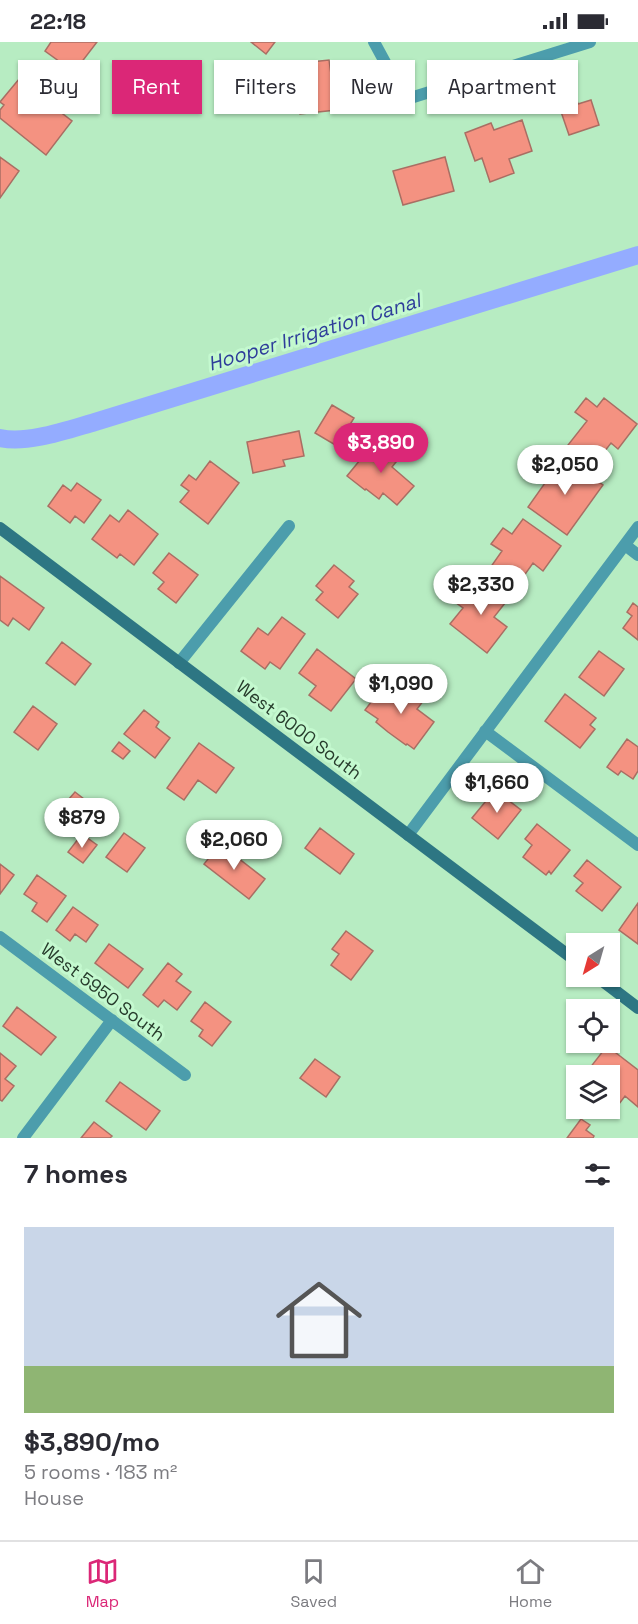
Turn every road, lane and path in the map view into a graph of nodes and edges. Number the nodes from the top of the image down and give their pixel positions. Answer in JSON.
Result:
{"nodes":[{"id":1,"x":374,"y":42,"type":"edge"},
{"id":2,"x":590,"y":42,"type":"edge"},
{"id":3,"x":289,"y":526,"type":"dead end"},
{"id":4,"x":638,"y":527,"type":"edge"},
{"id":5,"x":0,"y":528,"type":"edge"},
{"id":6,"x":625,"y":545,"type":"junction"},
{"id":7,"x":638,"y":555,"type":"edge"},
{"id":8,"x":179,"y":663,"type":"junction"},
{"id":9,"x":486,"y":731,"type":"junction"},
{"id":10,"x":408,"y":835,"type":"junction"},
{"id":11,"x":638,"y":845,"type":"edge"},
{"id":12,"x":0,"y":937,"type":"edge"},
{"id":13,"x":566,"y":954,"type":"edge"},
{"id":14,"x":610,"y":987,"type":"edge"},
{"id":15,"x":638,"y":1008,"type":"edge"},
{"id":16,"x":112,"y":1020,"type":"junction"},
{"id":17,"x":185,"y":1075,"type":"dead end"},
{"id":18,"x":23,"y":1138,"type":"edge"}],
"edges":[{"from":1,"to":2,"type":"street"},
{"from":3,"to":8,"type":"street"},
{"from":4,"to":6,"type":"street"},
{"from":5,"to":8,"type":"street","name":"West 6000 South"},
{"from":6,"to":7,"type":"street"},
{"from":6,"to":9,"type":"street"},
{"from":8,"to":10,"type":"street","name":"West 6000 South"},
{"from":9,"to":10,"type":"street"},
{"from":9,"to":11,"type":"street"},
{"from":10,"to":13,"type":"street","name":"West 6000 South"},
{"from":12,"to":16,"type":"street","name":"West 5950 South"},
{"from":14,"to":15,"type":"street"},
{"from":16,"to":17,"type":"street","name":"West 5950 South"},
{"from":16,"to":18,"type":"street"}]}
